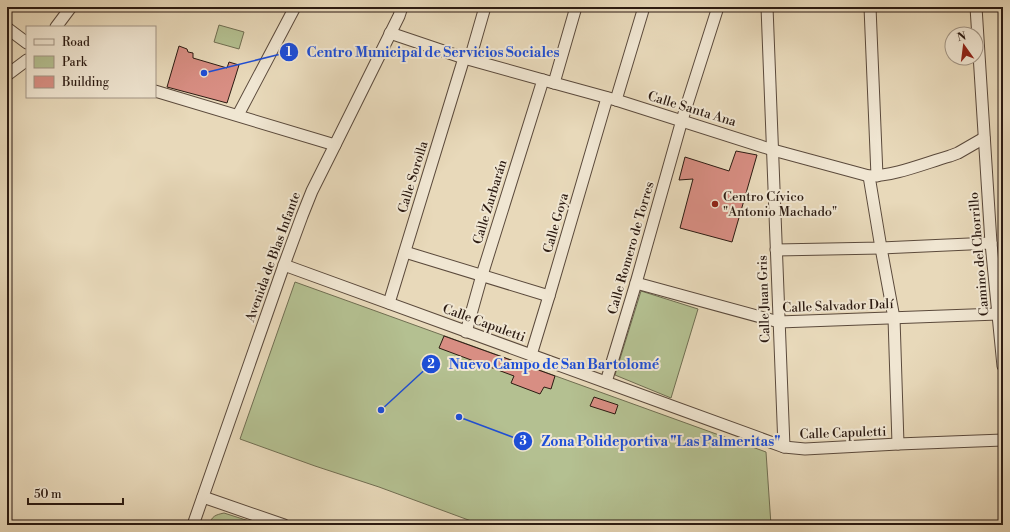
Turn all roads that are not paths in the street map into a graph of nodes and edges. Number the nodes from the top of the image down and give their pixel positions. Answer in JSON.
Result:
{"nodes":[{"id":1,"x":71,"y":7,"type":"edge"},
{"id":2,"x":295,"y":7,"type":"edge"},
{"id":3,"x":402,"y":7,"type":"edge"},
{"id":4,"x":485,"y":7,"type":"edge"},
{"id":5,"x":576,"y":7,"type":"edge"},
{"id":6,"x":644,"y":7,"type":"edge"},
{"id":7,"x":718,"y":7,"type":"edge"},
{"id":8,"x":767,"y":7,"type":"edge"},
{"id":9,"x":870,"y":7,"type":"edge"},
{"id":10,"x":976,"y":7,"type":"edge"},
{"id":11,"x":57,"y":26,"type":"edge"},
{"id":12,"x":7,"y":28,"type":"edge"},
{"id":13,"x":390,"y":33,"type":"junction"},
{"id":14,"x":26,"y":42,"type":"edge"},
{"id":15,"x":467,"y":58,"type":"junction"},
{"id":16,"x":26,"y":61,"type":"edge"},
{"id":17,"x":7,"y":74,"type":"edge"},
{"id":18,"x":543,"y":80,"type":"junction"},
{"id":19,"x":554,"y":83,"type":"junction"},
{"id":20,"x":156,"y":91,"type":"edge"},
{"id":21,"x":611,"y":99,"type":"junction"},
{"id":22,"x":238,"y":115,"type":"junction"},
{"id":23,"x":682,"y":120,"type":"junction"},
{"id":24,"x":984,"y":138,"type":"junction"},
{"id":25,"x":335,"y":145,"type":"junction"},
{"id":26,"x":773,"y":150,"type":"junction"},
{"id":27,"x":873,"y":176,"type":"junction"},
{"id":28,"x":991,"y":243,"type":"junction"},
{"id":29,"x":881,"y":248,"type":"junction"},
{"id":30,"x":776,"y":250,"type":"junction"},
{"id":31,"x":406,"y":252,"type":"junction"},
{"id":32,"x":284,"y":265,"type":"junction"},
{"id":33,"x":482,"y":275,"type":"junction"},
{"id":34,"x":636,"y":283,"type":"junction"},
{"id":35,"x":549,"y":296,"type":"junction"},
{"id":36,"x":389,"y":304,"type":"junction"},
{"id":37,"x":998,"y":314,"type":"junction"},
{"id":38,"x":894,"y":318,"type":"junction"},
{"id":39,"x":779,"y":322,"type":"junction"},
{"id":40,"x":466,"y":332,"type":"junction"},
{"id":41,"x":531,"y":355,"type":"junction"},
{"id":42,"x":1003,"y":366,"type":"edge"},
{"id":43,"x":606,"y":382,"type":"junction"},
{"id":44,"x":1003,"y":440,"type":"edge"},
{"id":45,"x":898,"y":444,"type":"junction"},
{"id":46,"x":784,"y":447,"type":"junction"},
{"id":47,"x":203,"y":497,"type":"junction"},
{"id":48,"x":268,"y":522,"type":"edge"},
{"id":49,"x":193,"y":525,"type":"edge"},
{"id":50,"x":284,"y":525,"type":"edge"}],
"edges":[{"from":1,"to":11,"type":"street"},
{"from":2,"to":22,"type":"street"},
{"from":3,"to":13,"type":"street","name":"Avenida de Blas Infante"},
{"from":4,"to":15,"type":"street","name":"Calle Sorolla"},
{"from":5,"to":19,"type":"street"},
{"from":6,"to":21,"type":"street","name":"Calle Goya"},
{"from":7,"to":23,"type":"street","name":"Calle Romero de Torres"},
{"from":8,"to":26,"type":"street","name":"Calle Juan Gris"},
{"from":9,"to":27,"type":"street"},
{"from":10,"to":24,"type":"street","name":"Camino del Chorrillo"},
{"from":12,"to":14,"type":"street"},
{"from":13,"to":15,"type":"street","name":"Calle Santa Ana"},
{"from":13,"to":25,"type":"street","name":"Avenida de Blas Infante"},
{"from":15,"to":18,"type":"street","name":"Calle Santa Ana"},
{"from":15,"to":31,"type":"street","name":"Calle Sorolla"},
{"from":16,"to":17,"type":"street"},
{"from":18,"to":19,"type":"street","name":"Calle Santa Ana"},
{"from":18,"to":33,"type":"street","name":"Calle Zurbarán"},
{"from":19,"to":21,"type":"street","name":"Calle Santa Ana"},
{"from":20,"to":22,"type":"street"},
{"from":21,"to":23,"type":"street","name":"Calle Santa Ana"},
{"from":21,"to":35,"type":"street","name":"Calle Goya"},
{"from":22,"to":25,"type":"street"},
{"from":23,"to":26,"type":"street","name":"Calle Santa Ana"},
{"from":23,"to":34,"type":"street","name":"Calle Romero de Torres"},
{"from":24,"to":27,"type":"street","name":"Calle Santa Ana"},
{"from":24,"to":28,"type":"street","name":"Camino del Chorrillo"},
{"from":25,"to":32,"type":"street","name":"Avenida de Blas Infante"},
{"from":26,"to":27,"type":"street","name":"Calle Santa Ana"},
{"from":26,"to":30,"type":"street","name":"Calle Juan Gris"},
{"from":27,"to":29,"type":"street"},
{"from":28,"to":29,"type":"street"},
{"from":28,"to":37,"type":"street","name":"Camino del Chorrillo"},
{"from":29,"to":30,"type":"street"},
{"from":29,"to":38,"type":"street"},
{"from":30,"to":39,"type":"street","name":"Calle Juan Gris"},
{"from":31,"to":33,"type":"street"},
{"from":31,"to":36,"type":"street","name":"Calle Sorolla"},
{"from":32,"to":36,"type":"street","name":"Calle Capuletti"},
{"from":32,"to":47,"type":"street","name":"Avenida de Blas Infante"},
{"from":33,"to":35,"type":"street"},
{"from":33,"to":40,"type":"street","name":"Calle Zurbarán"},
{"from":34,"to":39,"type":"street","name":"Calle Salvador Dalí"},
{"from":34,"to":43,"type":"street","name":"Calle Romero de Torres"},
{"from":35,"to":41,"type":"street","name":"Calle Goya"},
{"from":36,"to":40,"type":"street","name":"Calle Capuletti"},
{"from":37,"to":38,"type":"street","name":"Calle Salvador Dalí"},
{"from":37,"to":42,"type":"street","name":"Camino del Chorrillo"},
{"from":38,"to":39,"type":"street","name":"Calle Salvador Dalí"},
{"from":38,"to":45,"type":"street"},
{"from":39,"to":46,"type":"street","name":"Calle Juan Gris"},
{"from":40,"to":41,"type":"street","name":"Calle Capuletti"},
{"from":41,"to":43,"type":"street","name":"Calle Capuletti"},
{"from":43,"to":46,"type":"street","name":"Calle Capuletti"},
{"from":44,"to":45,"type":"street","name":"Calle Capuletti"},
{"from":45,"to":46,"type":"street","name":"Calle Capuletti"},
{"from":47,"to":48,"type":"street"},
{"from":47,"to":49,"type":"street","name":"Avenida de Blas Infante"},
{"from":48,"to":50,"type":"street"}]}
